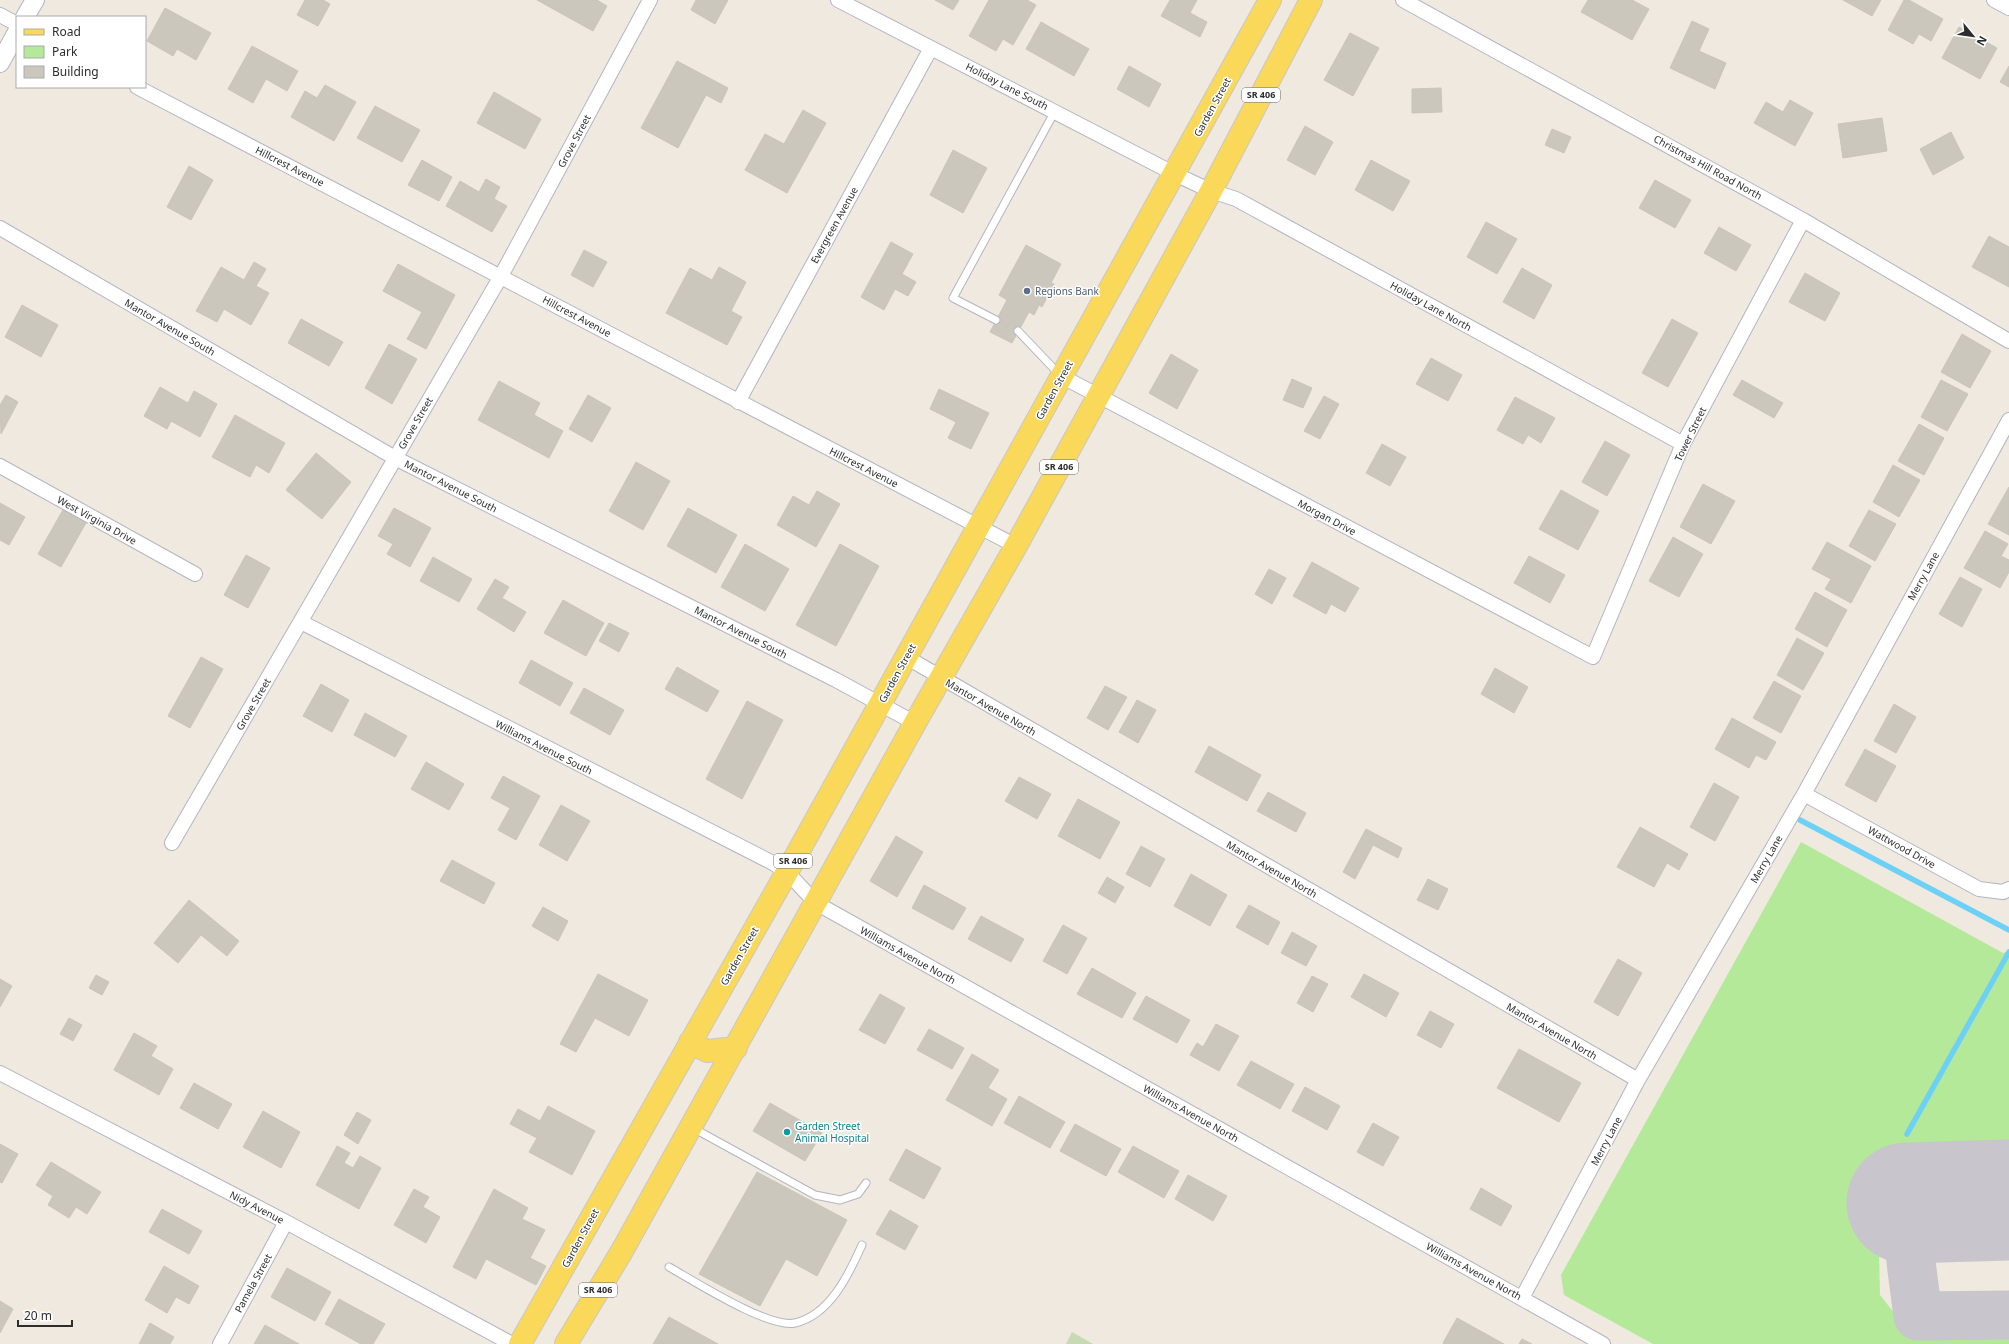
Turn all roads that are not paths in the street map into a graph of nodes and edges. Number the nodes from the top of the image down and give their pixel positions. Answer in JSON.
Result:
{"nodes":[{"id":1,"x":35,"y":0,"type":"edge"},
{"id":2,"x":650,"y":0,"type":"edge"},
{"id":3,"x":838,"y":0,"type":"edge"},
{"id":4,"x":1270,"y":0,"type":"edge"},
{"id":5,"x":1311,"y":0,"type":"edge"},
{"id":6,"x":1403,"y":0,"type":"edge"},
{"id":7,"x":1994,"y":0,"type":"edge"},
{"id":8,"x":2009,"y":8,"type":"edge"},
{"id":9,"x":0,"y":15,"type":"edge"},
{"id":10,"x":26,"y":16,"type":"edge"},
{"id":11,"x":16,"y":23,"type":"edge"},
{"id":12,"x":16,"y":34,"type":"edge"},
{"id":13,"x":931,"y":48,"type":"junction"},
{"id":14,"x":0,"y":63,"type":"edge"},
{"id":15,"x":139,"y":88,"type":"edge"},
{"id":16,"x":1055,"y":111,"type":"junction"},
{"id":17,"x":1175,"y":174,"type":"junction"},
{"id":18,"x":1211,"y":191,"type":"junction"},
{"id":19,"x":1803,"y":220,"type":"junction"},
{"id":20,"x":0,"y":228,"type":"edge"},
{"id":21,"x":501,"y":276,"type":"junction"},
{"id":22,"x":996,"y":320,"type":"dead end"},
{"id":23,"x":1018,"y":331,"type":"dead end"},
{"id":24,"x":2009,"y":341,"type":"edge"},
{"id":25,"x":1061,"y":376,"type":"junction"},
{"id":26,"x":1098,"y":396,"type":"junction"},
{"id":27,"x":738,"y":402,"type":"junction"},
{"id":28,"x":2009,"y":420,"type":"edge"},
{"id":29,"x":1683,"y":444,"type":"junction"},
{"id":30,"x":395,"y":458,"type":"junction"},
{"id":31,"x":0,"y":466,"type":"edge"},
{"id":32,"x":978,"y":526,"type":"junction"},
{"id":33,"x":1016,"y":546,"type":"junction"},
{"id":34,"x":195,"y":574,"type":"dead end"},
{"id":35,"x":301,"y":622,"type":"junction"},
{"id":36,"x":906,"y":657,"type":"junction"},
{"id":37,"x":1593,"y":657,"type":"joint"},
{"id":38,"x":940,"y":677,"type":"junction"},
{"id":39,"x":880,"y":704,"type":"junction"},
{"id":40,"x":915,"y":723,"type":"junction"},
{"id":41,"x":1804,"y":794,"type":"junction"},
{"id":42,"x":172,"y":843,"type":"dead end"},
{"id":43,"x":787,"y":872,"type":"junction"},
{"id":44,"x":2006,"y":891,"type":"edge"},
{"id":45,"x":816,"y":903,"type":"junction"},
{"id":46,"x":690,"y":1042,"type":"junction"},
{"id":47,"x":736,"y":1048,"type":"junction"},
{"id":48,"x":0,"y":1073,"type":"edge"},
{"id":49,"x":1638,"y":1080,"type":"junction"},
{"id":50,"x":692,"y":1127,"type":"junction"},
{"id":51,"x":866,"y":1183,"type":"dead end"},
{"id":52,"x":286,"y":1222,"type":"junction"},
{"id":53,"x":862,"y":1245,"type":"dead end"},
{"id":54,"x":669,"y":1267,"type":"dead end"},
{"id":55,"x":1522,"y":1298,"type":"junction"},
{"id":56,"x":220,"y":1344,"type":"edge"},
{"id":57,"x":512,"y":1344,"type":"edge"},
{"id":58,"x":520,"y":1344,"type":"edge"},
{"id":59,"x":566,"y":1344,"type":"edge"},
{"id":60,"x":1603,"y":1344,"type":"edge"}],
"edges":[{"from":1,"to":10,"type":"street"},
{"from":2,"to":21,"type":"street","name":"Grove Street"},
{"from":3,"to":13,"type":"street","name":"Holiday Lane South"},
{"from":4,"to":17,"type":"main road","name":"Garden Street","number":"SR 406"},
{"from":5,"to":18,"type":"main road","number":"SR 406"},
{"from":6,"to":19,"type":"street","name":"Christmas Hill Road North"},
{"from":7,"to":8,"type":"street"},
{"from":9,"to":11,"type":"street"},
{"from":12,"to":14,"type":"street"},
{"from":13,"to":16,"type":"street","name":"Holiday Lane South"},
{"from":13,"to":27,"type":"street","name":"Evergreen Avenue"},
{"from":15,"to":21,"type":"street","name":"Hillcrest Avenue"},
{"from":16,"to":17,"type":"street","name":"Holiday Lane South"},
{"from":16,"to":22,"type":"lane"},
{"from":17,"to":18,"type":"street","name":"Holiday Lane North"},
{"from":17,"to":25,"type":"main road","name":"Garden Street","number":"SR 406"},
{"from":18,"to":26,"type":"main road","number":"SR 406"},
{"from":18,"to":29,"type":"street","name":"Holiday Lane North"},
{"from":19,"to":24,"type":"street","name":"Christmas Hill Road North"},
{"from":19,"to":29,"type":"street","name":"Tower Street"},
{"from":20,"to":30,"type":"street","name":"Mantor Avenue South"},
{"from":21,"to":27,"type":"street","name":"Hillcrest Avenue"},
{"from":21,"to":30,"type":"street","name":"Grove Street"},
{"from":23,"to":25,"type":"lane"},
{"from":25,"to":26,"type":"street","name":"Morgan Drive"},
{"from":25,"to":32,"type":"main road","name":"Garden Street","number":"SR 406"},
{"from":26,"to":33,"type":"main road","number":"SR 406"},
{"from":26,"to":37,"type":"street","name":"Morgan Drive"},
{"from":27,"to":32,"type":"street","name":"Hillcrest Avenue"},
{"from":28,"to":41,"type":"street","name":"Merry Lane"},
{"from":29,"to":37,"type":"street","name":"Tower Street"},
{"from":30,"to":35,"type":"street","name":"Grove Street"},
{"from":30,"to":39,"type":"street","name":"Mantor Avenue South"},
{"from":31,"to":34,"type":"street","name":"West Virginia Drive"},
{"from":32,"to":33,"type":"street","name":"Hillcrest Avenue"},
{"from":32,"to":36,"type":"main road","name":"Garden Street","number":"SR 406"},
{"from":33,"to":38,"type":"main road","number":"SR 406"},
{"from":35,"to":42,"type":"street","name":"Grove Street"},
{"from":35,"to":43,"type":"street","name":"Williams Avenue South"},
{"from":36,"to":38,"type":"street","name":"Mantor Avenue North"},
{"from":36,"to":39,"type":"main road","name":"Garden Street","number":"SR 406"},
{"from":38,"to":40,"type":"main road","number":"SR 406"},
{"from":38,"to":49,"type":"street","name":"Mantor Avenue North"},
{"from":39,"to":40,"type":"street","name":"Mantor Avenue South"},
{"from":39,"to":43,"type":"main road","name":"Garden Street","number":"SR 406"},
{"from":40,"to":45,"type":"main road","number":"SR 406"},
{"from":41,"to":44,"type":"street","name":"Wattwood Drive"},
{"from":41,"to":49,"type":"street","name":"Merry Lane"},
{"from":43,"to":45,"type":"street","name":"Williams Avenue North"},
{"from":43,"to":46,"type":"main road","name":"Garden Street","number":"SR 406"},
{"from":45,"to":47,"type":"main road","number":"SR 406"},
{"from":45,"to":55,"type":"street","name":"Williams Avenue North"},
{"from":46,"to":47,"type":"main road"},
{"from":46,"to":58,"type":"main road","name":"Garden Street","number":"SR 406"},
{"from":47,"to":50,"type":"main road","number":"SR 406"},
{"from":48,"to":52,"type":"street","name":"Nidy Avenue"},
{"from":49,"to":55,"type":"street","name":"Merry Lane"},
{"from":50,"to":51,"type":"lane"},
{"from":50,"to":59,"type":"main road","number":"SR 406"},
{"from":52,"to":56,"type":"street","name":"Pamela Street"},
{"from":52,"to":57,"type":"street","name":"Nidy Avenue"},
{"from":53,"to":54,"type":"lane"},
{"from":55,"to":60,"type":"street","name":"Williams Avenue North"}]}
